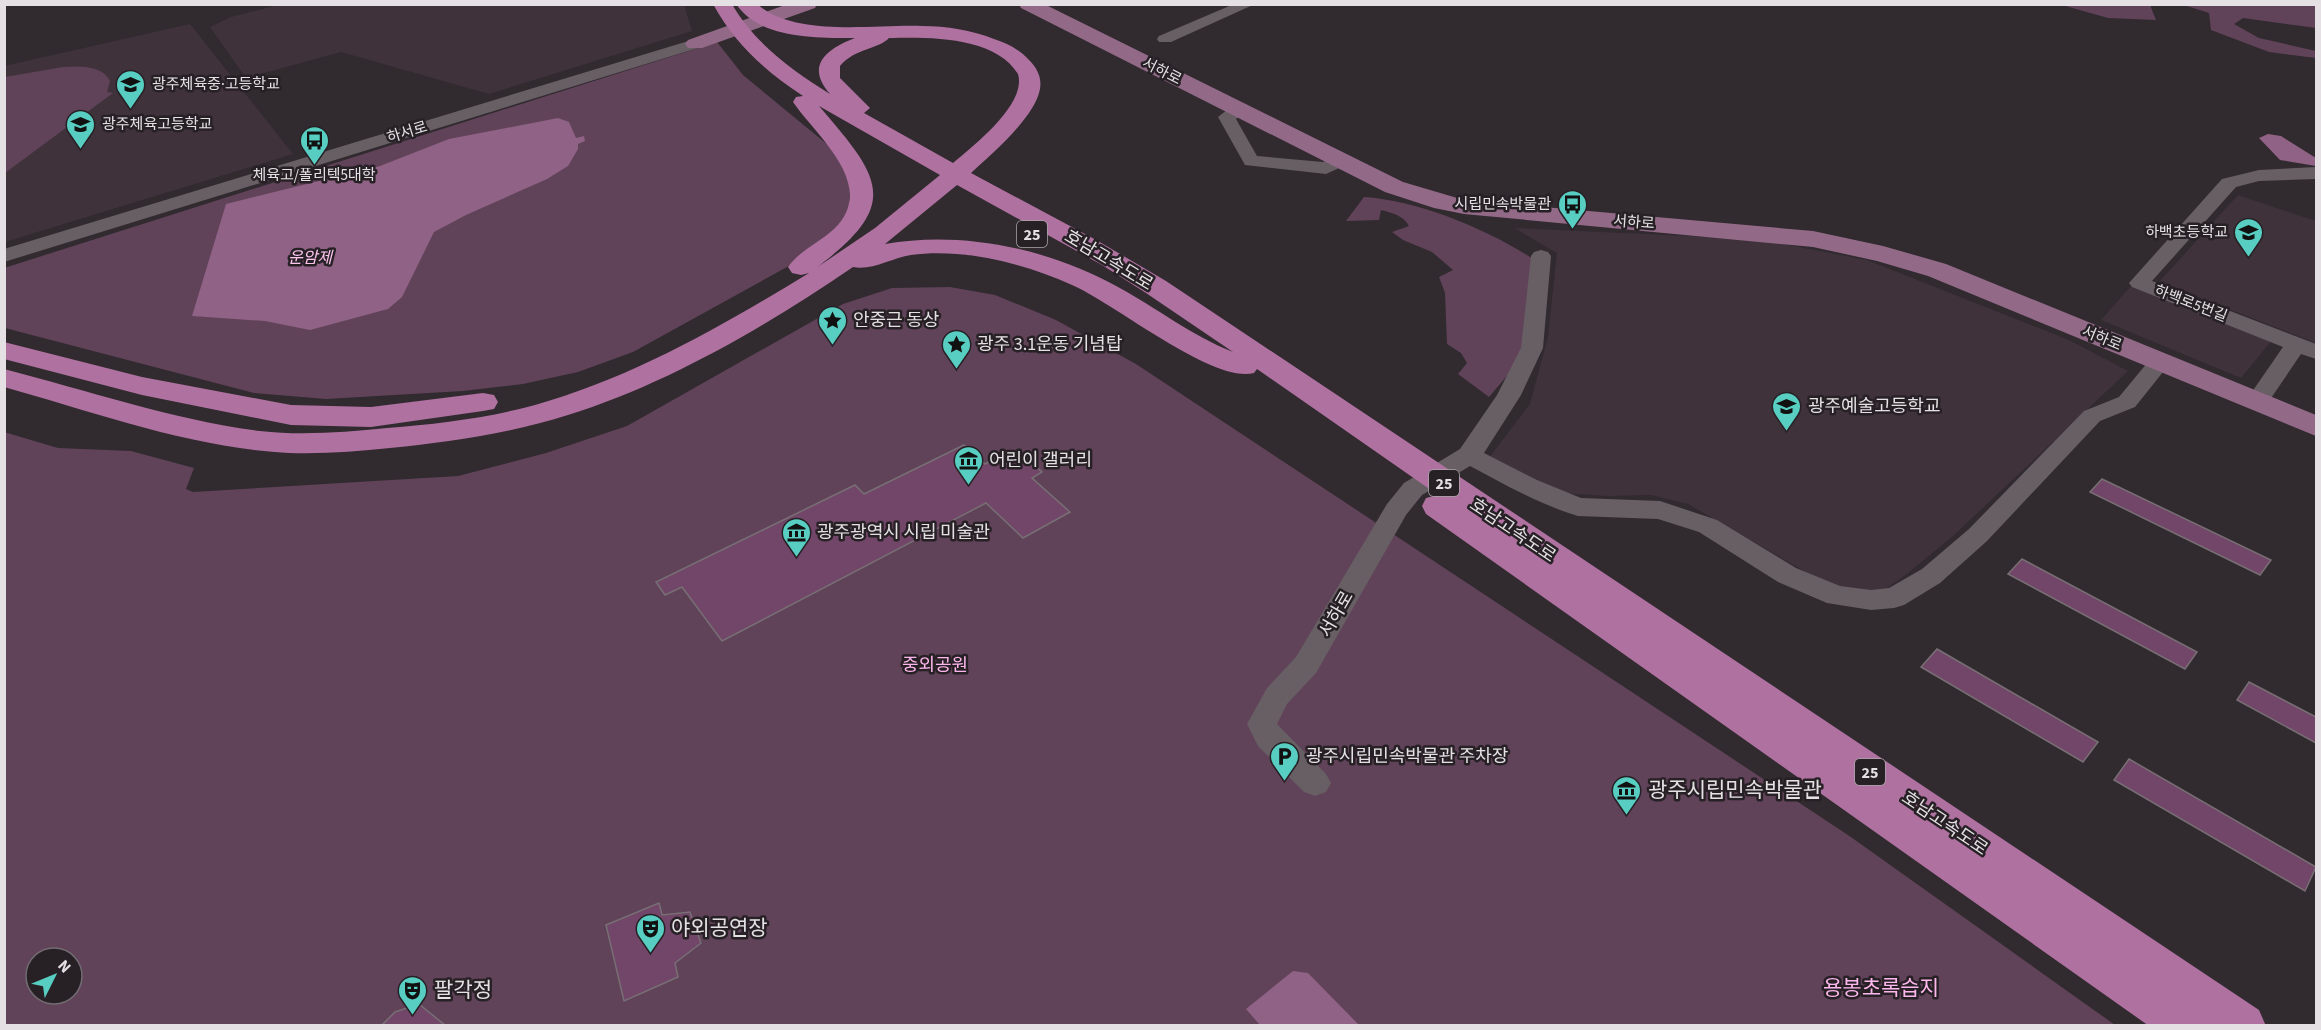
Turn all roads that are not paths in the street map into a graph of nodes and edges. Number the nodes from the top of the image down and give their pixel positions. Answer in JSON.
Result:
{"nodes":[{"id":1,"x":705,"y":4,"type":"edge"},
{"id":2,"x":722,"y":4,"type":"edge"},
{"id":3,"x":745,"y":4,"type":"edge"},
{"id":4,"x":1028,"y":4,"type":"edge"},
{"id":5,"x":1248,"y":4,"type":"edge"},
{"id":6,"x":801,"y":5,"type":"edge"},
{"id":7,"x":1165,"y":39,"type":"dead end"},
{"id":8,"x":690,"y":43,"type":"junction"},
{"id":9,"x":804,"y":102,"type":"junction"},
{"id":10,"x":1238,"y":110,"type":"junction"},
{"id":11,"x":888,"y":136,"type":"junction"},
{"id":12,"x":981,"y":144,"type":"junction"},
{"id":13,"x":1342,"y":160,"type":"junction"},
{"id":14,"x":2316,"y":173,"type":"edge"},
{"id":15,"x":927,"y":192,"type":"junction"},
{"id":16,"x":4,"y":247,"type":"edge"},
{"id":17,"x":4,"y":256,"type":"edge"},
{"id":18,"x":1541,"y":256,"type":"dead end"},
{"id":19,"x":768,"y":309,"type":"junction"},
{"id":20,"x":735,"y":311,"type":"junction"},
{"id":21,"x":2306,"y":348,"type":"edge"},
{"id":22,"x":4,"y":350,"type":"edge"},
{"id":23,"x":2160,"y":362,"type":"junction"},
{"id":24,"x":1244,"y":367,"type":"junction"},
{"id":25,"x":4,"y":378,"type":"edge"},
{"id":26,"x":2257,"y":402,"type":"junction"},
{"id":27,"x":2316,"y":426,"type":"edge"},
{"id":28,"x":1380,"y":452,"type":"junction"},
{"id":29,"x":1469,"y":455,"type":"junction"},
{"id":30,"x":1488,"y":527,"type":"junction"},
{"id":31,"x":1316,"y":783,"type":"dead end"},
{"id":32,"x":2189,"y":1026,"type":"edge"},
{"id":33,"x":2243,"y":1026,"type":"edge"}],
"edges":[{"from":1,"to":9,"type":"highway","name":"호남고속도로","number":"25"},
{"from":2,"to":11,"type":"highway","name":"호남고속도로","number":"25"},
{"from":3,"to":12,"type":"highway"},
{"from":4,"to":10,"type":"main road","name":"서하로"},
{"from":5,"to":7,"type":"street"},
{"from":6,"to":8,"type":"main road","name":"하서로"},
{"from":8,"to":16,"type":"street","name":"하서로"},
{"from":8,"to":17,"type":"street","name":"하서로"},
{"from":9,"to":20,"type":"highway"},
{"from":9,"to":24,"type":"highway","name":"호남고속도로","number":"25"},
{"from":10,"to":13,"type":"main road","name":"서하로"},
{"from":10,"to":13,"type":"street"},
{"from":11,"to":12,"type":"highway"},
{"from":11,"to":28,"type":"highway","name":"호남고속도로","number":"25"},
{"from":12,"to":15,"type":"highway"},
{"from":13,"to":23,"type":"main road","name":"서하로"},
{"from":14,"to":21,"type":"street","name":"하백로5번길"},
{"from":15,"to":19,"type":"highway"},
{"from":15,"to":20,"type":"highway"},
{"from":18,"to":29,"type":"street","name":"서하로"},
{"from":19,"to":24,"type":"highway"},
{"from":19,"to":25,"type":"highway"},
{"from":20,"to":22,"type":"highway"},
{"from":21,"to":26,"type":"street"},
{"from":23,"to":26,"type":"main road","name":"서하로"},
{"from":23,"to":29,"type":"street"},
{"from":24,"to":28,"type":"highway","name":"호남고속도로","number":"25"},
{"from":26,"to":27,"type":"main road","name":"서하로"},
{"from":28,"to":30,"type":"highway","name":"호남고속도로","number":"25"},
{"from":29,"to":31,"type":"street","name":"서하로"},
{"from":30,"to":32,"type":"highway","name":"호남고속도로","number":"25"},
{"from":30,"to":33,"type":"highway","name":"호남고속도로","number":"25"}]}
